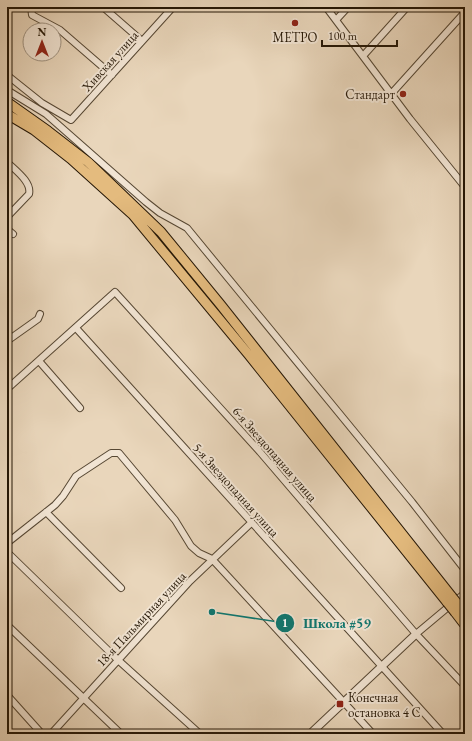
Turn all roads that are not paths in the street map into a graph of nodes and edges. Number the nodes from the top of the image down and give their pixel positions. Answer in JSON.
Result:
{"nodes":[{"id":1,"x":31,"y":7,"type":"edge"},
{"id":2,"x":102,"y":7,"type":"edge"},
{"id":3,"x":173,"y":7,"type":"edge"},
{"id":4,"x":326,"y":7,"type":"edge"},
{"id":5,"x":348,"y":7,"type":"edge"},
{"id":6,"x":407,"y":7,"type":"edge"},
{"id":7,"x":465,"y":12,"type":"edge"},
{"id":8,"x":336,"y":20,"type":"junction"},
{"id":9,"x":142,"y":41,"type":"junction"},
{"id":10,"x":363,"y":56,"type":"junction"},
{"id":11,"x":7,"y":75,"type":"edge"},
{"id":12,"x":112,"y":75,"type":"junction"},
{"id":13,"x":7,"y":90,"type":"edge"},
{"id":14,"x":392,"y":93,"type":"junction"},
{"id":15,"x":7,"y":102,"type":"edge"},
{"id":16,"x":7,"y":114,"type":"edge"},
{"id":17,"x":7,"y":162,"type":"edge"},
{"id":18,"x":465,"y":187,"type":"edge"},
{"id":19,"x":7,"y":217,"type":"edge"},
{"id":20,"x":7,"y":229,"type":"edge"},
{"id":21,"x":13,"y":234,"type":"dead end"},
{"id":22,"x":40,"y":314,"type":"dead end"},
{"id":23,"x":76,"y":328,"type":"junction"},
{"id":24,"x":7,"y":340,"type":"edge"},
{"id":25,"x":39,"y":361,"type":"junction"},
{"id":26,"x":7,"y":389,"type":"edge"},
{"id":27,"x":80,"y":408,"type":"dead end"},
{"id":28,"x":46,"y":512,"type":"junction"},
{"id":29,"x":251,"y":523,"type":"junction"},
{"id":30,"x":7,"y":543,"type":"edge"},
{"id":31,"x":7,"y":552,"type":"edge"},
{"id":32,"x":212,"y":559,"type":"junction"},
{"id":33,"x":465,"y":570,"type":"edge"},
{"id":34,"x":121,"y":588,"type":"dead end"},
{"id":35,"x":465,"y":593,"type":"edge"},
{"id":36,"x":450,"y":599,"type":"junction"},
{"id":37,"x":460,"y":611,"type":"edge"},
{"id":38,"x":7,"y":625,"type":"edge"},
{"id":39,"x":465,"y":625,"type":"edge"},
{"id":40,"x":416,"y":634,"type":"junction"},
{"id":41,"x":118,"y":660,"type":"junction"},
{"id":42,"x":381,"y":668,"type":"junction"},
{"id":43,"x":465,"y":686,"type":"edge"},
{"id":44,"x":84,"y":698,"type":"junction"},
{"id":45,"x":8,"y":699,"type":"edge"},
{"id":46,"x":344,"y":702,"type":"junction"},
{"id":47,"x":42,"y":734,"type":"edge"},
{"id":48,"x":51,"y":734,"type":"edge"},
{"id":49,"x":121,"y":734,"type":"edge"},
{"id":50,"x":200,"y":734,"type":"edge"},
{"id":51,"x":310,"y":734,"type":"edge"},
{"id":52,"x":373,"y":734,"type":"edge"},
{"id":53,"x":442,"y":734,"type":"edge"}],
"edges":[{"from":1,"to":12,"type":"street"},
{"from":2,"to":9,"type":"street"},
{"from":3,"to":9,"type":"street","name":"Хивская улица"},
{"from":4,"to":8,"type":"street"},
{"from":5,"to":8,"type":"street"},
{"from":6,"to":10,"type":"street"},
{"from":7,"to":14,"type":"street"},
{"from":8,"to":10,"type":"street"},
{"from":9,"to":12,"type":"street","name":"Хивская улица"},
{"from":10,"to":14,"type":"street"},
{"from":11,"to":12,"type":"street","name":"Хивская улица"},
{"from":13,"to":33,"type":"street"},
{"from":14,"to":18,"type":"street"},
{"from":15,"to":36,"type":"main road"},
{"from":16,"to":36,"type":"main road"},
{"from":17,"to":19,"type":"street"},
{"from":20,"to":21,"type":"street"},
{"from":22,"to":24,"type":"street"},
{"from":23,"to":25,"type":"street"},
{"from":23,"to":29,"type":"street","name":"5-я Звездопадная улица"},
{"from":23,"to":40,"type":"street","name":"6-я Звездопадная улица"},
{"from":25,"to":26,"type":"street"},
{"from":25,"to":27,"type":"street"},
{"from":28,"to":30,"type":"street"},
{"from":28,"to":32,"type":"street"},
{"from":28,"to":34,"type":"street"},
{"from":29,"to":32,"type":"street","name":"18-я Пальмирная улица"},
{"from":29,"to":42,"type":"street","name":"5-я Звездопадная улица"},
{"from":31,"to":41,"type":"street"},
{"from":32,"to":41,"type":"street","name":"18-я Пальмирная улица"},
{"from":32,"to":46,"type":"street"},
{"from":35,"to":40,"type":"street"},
{"from":36,"to":37,"type":"main road","bridge":true},
{"from":37,"to":39,"type":"main road"},
{"from":38,"to":44,"type":"street"},
{"from":40,"to":42,"type":"street"},
{"from":40,"to":43,"type":"street","name":"6-я Звездопадная улица"},
{"from":41,"to":44,"type":"street","name":"18-я Пальмирная улица"},
{"from":41,"to":50,"type":"street"},
{"from":42,"to":46,"type":"street"},
{"from":42,"to":53,"type":"street","name":"5-я Звездопадная улица"},
{"from":44,"to":48,"type":"street","name":"18-я Пальмирная улица"},
{"from":44,"to":49,"type":"street"},
{"from":45,"to":47,"type":"street"},
{"from":46,"to":51,"type":"street"},
{"from":46,"to":52,"type":"street"}]}
